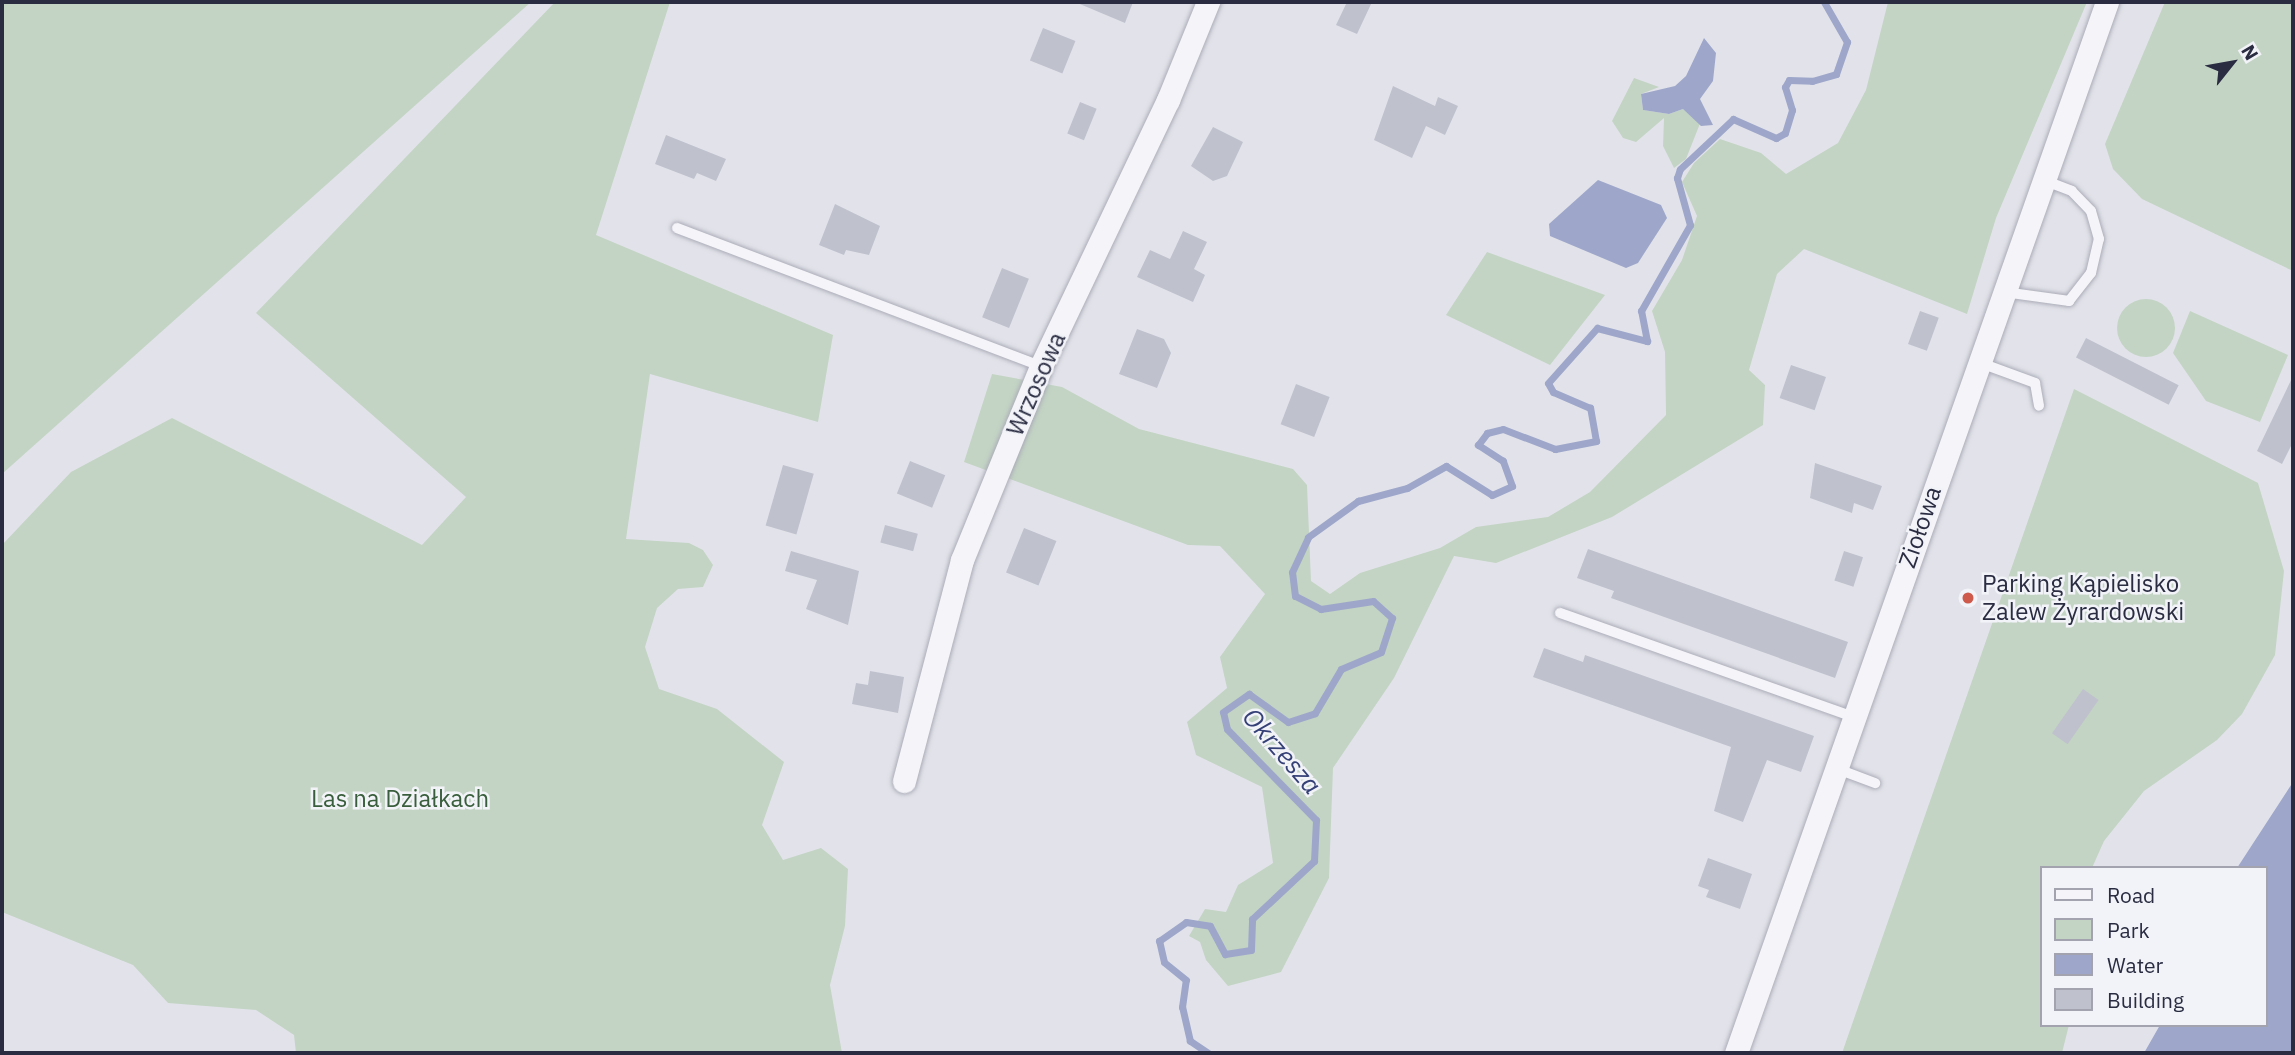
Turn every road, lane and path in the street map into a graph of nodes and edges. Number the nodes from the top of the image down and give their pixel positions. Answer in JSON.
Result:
{"nodes":[{"id":1,"x":1208,"y":2,"type":"edge"},
{"id":2,"x":2107,"y":2,"type":"edge"},
{"id":3,"x":2043,"y":179,"type":"junction"},
{"id":4,"x":677,"y":228,"type":"dead end"},
{"id":5,"x":2004,"y":292,"type":"junction"},
{"id":6,"x":1978,"y":362,"type":"junction"},
{"id":7,"x":1041,"y":366,"type":"junction"},
{"id":8,"x":2039,"y":406,"type":"dead end"},
{"id":9,"x":1560,"y":613,"type":"dead end"},
{"id":10,"x":1853,"y":717,"type":"junction"},
{"id":11,"x":1835,"y":768,"type":"junction"},
{"id":12,"x":904,"y":781,"type":"dead end"},
{"id":13,"x":1875,"y":783,"type":"dead end"},
{"id":14,"x":1737,"y":1053,"type":"edge"}],
"edges":[{"from":1,"to":7,"type":"street","name":"Wrzosowa"},
{"from":2,"to":3,"type":"street","name":"Ziołowa"},
{"from":3,"to":5,"type":"street","name":"Ziołowa"},
{"from":3,"to":5,"type":"lane"},
{"from":4,"to":7,"type":"lane"},
{"from":5,"to":6,"type":"street","name":"Ziołowa"},
{"from":6,"to":8,"type":"lane"},
{"from":6,"to":10,"type":"street","name":"Ziołowa"},
{"from":7,"to":12,"type":"street","name":"Wrzosowa"},
{"from":9,"to":10,"type":"lane"},
{"from":10,"to":11,"type":"street","name":"Ziołowa"},
{"from":11,"to":13,"type":"lane"},
{"from":11,"to":14,"type":"street","name":"Ziołowa"}]}
